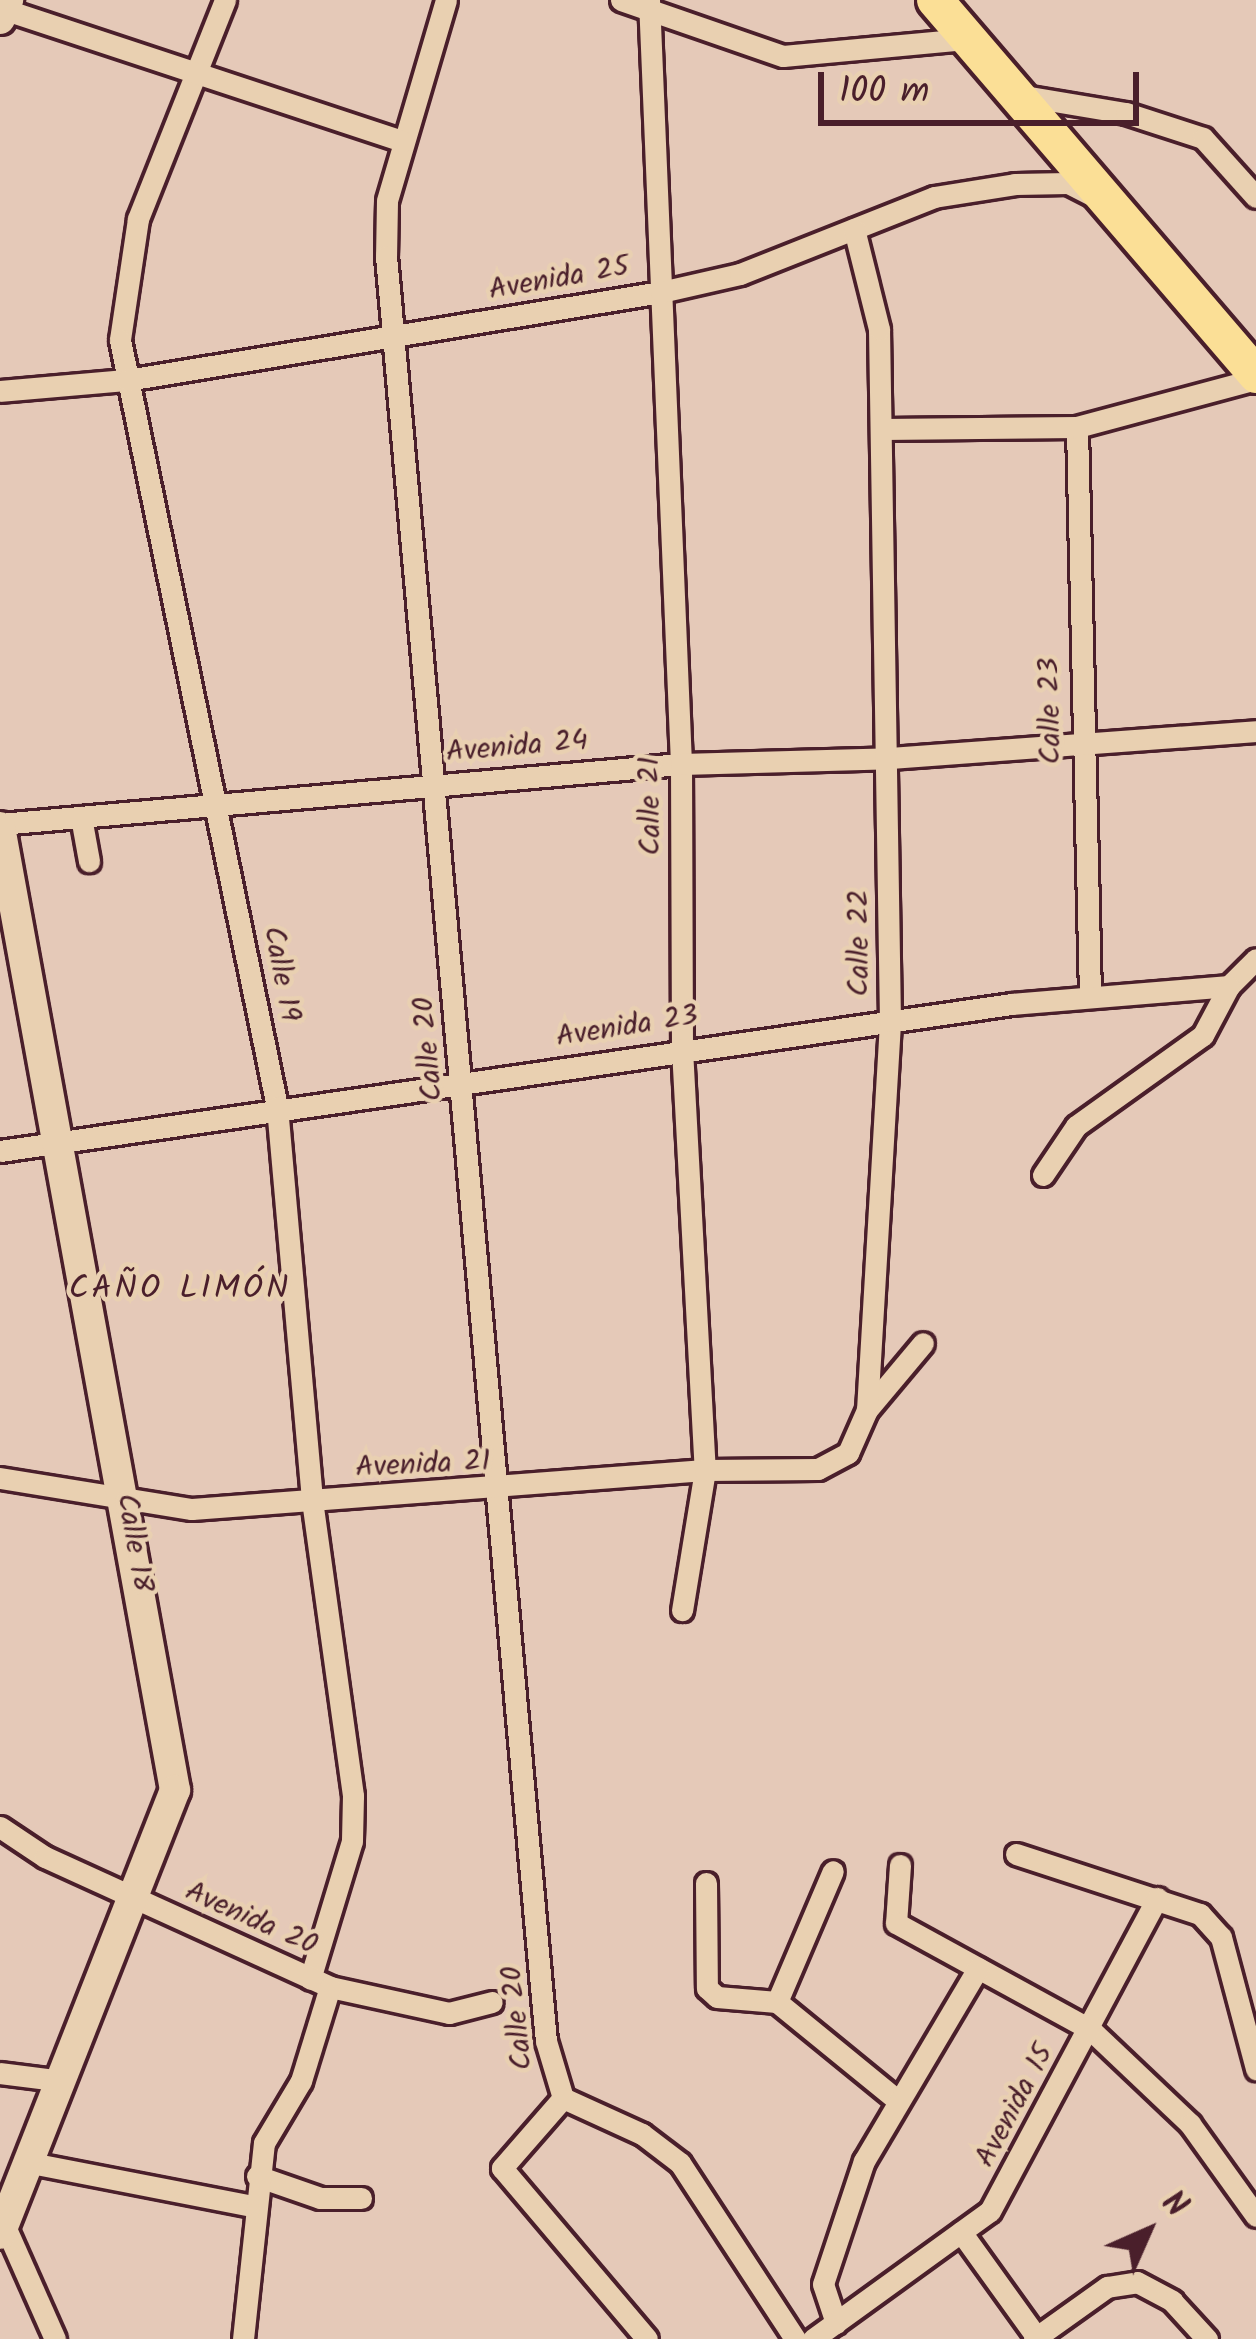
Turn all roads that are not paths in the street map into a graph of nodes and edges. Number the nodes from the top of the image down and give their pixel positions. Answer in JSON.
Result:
{"nodes":[{"id":1,"x":225,"y":0,"type":"edge"},
{"id":2,"x":446,"y":0,"type":"edge"},
{"id":3,"x":622,"y":0,"type":"edge"},
{"id":4,"x":935,"y":0,"type":"edge"},
{"id":5,"x":646,"y":4,"type":"edge"},
{"id":6,"x":3,"y":9,"type":"edge"},
{"id":7,"x":968,"y":39,"type":"junction"},
{"id":8,"x":198,"y":73,"type":"junction"},
{"id":9,"x":1015,"y":94,"type":"junction"},
{"id":10,"x":403,"y":141,"type":"junction"},
{"id":11,"x":1256,"y":197,"type":"edge"},
{"id":12,"x":1110,"y":205,"type":"junction"},
{"id":13,"x":854,"y":229,"type":"junction"},
{"id":14,"x":661,"y":292,"type":"junction"},
{"id":15,"x":395,"y":339,"type":"junction"},
{"id":16,"x":1256,"y":377,"type":"edge"},
{"id":17,"x":127,"y":380,"type":"junction"},
{"id":18,"x":0,"y":391,"type":"edge"},
{"id":19,"x":1077,"y":427,"type":"junction"},
{"id":20,"x":882,"y":428,"type":"junction"},
{"id":21,"x":1256,"y":730,"type":"edge"},
{"id":22,"x":1081,"y":741,"type":"junction"},
{"id":23,"x":890,"y":758,"type":"junction"},
{"id":24,"x":681,"y":764,"type":"junction"},
{"id":25,"x":435,"y":784,"type":"junction"},
{"id":26,"x":215,"y":801,"type":"junction"},
{"id":27,"x":81,"y":818,"type":"junction"},
{"id":28,"x":0,"y":825,"type":"edge"},
{"id":29,"x":89,"y":860,"type":"dead end"},
{"id":30,"x":1256,"y":960,"type":"edge"},
{"id":31,"x":1229,"y":986,"type":"junction"},
{"id":32,"x":1090,"y":994,"type":"junction"},
{"id":33,"x":890,"y":1021,"type":"junction"},
{"id":34,"x":682,"y":1049,"type":"junction"},
{"id":35,"x":462,"y":1083,"type":"junction"},
{"id":36,"x":277,"y":1107,"type":"junction"},
{"id":37,"x":59,"y":1141,"type":"junction"},
{"id":38,"x":0,"y":1151,"type":"edge"},
{"id":39,"x":1042,"y":1175,"type":"dead end"},
{"id":40,"x":923,"y":1343,"type":"dead end"},
{"id":41,"x":867,"y":1410,"type":"junction"},
{"id":42,"x":848,"y":1453,"type":"joint"},
{"id":43,"x":705,"y":1470,"type":"junction"},
{"id":44,"x":0,"y":1478,"type":"edge"},
{"id":45,"x":499,"y":1491,"type":"junction"},
{"id":46,"x":312,"y":1500,"type":"junction"},
{"id":47,"x":128,"y":1503,"type":"junction"},
{"id":48,"x":682,"y":1610,"type":"dead end"},
{"id":49,"x":0,"y":1827,"type":"edge"},
{"id":50,"x":1016,"y":1854,"type":"dead end"},
{"id":51,"x":900,"y":1864,"type":"dead end"},
{"id":52,"x":833,"y":1871,"type":"dead end"},
{"id":53,"x":706,"y":1883,"type":"dead end"},
{"id":54,"x":1157,"y":1898,"type":"junction"},
{"id":55,"x":134,"y":1899,"type":"junction"},
{"id":56,"x":978,"y":1968,"type":"junction"},
{"id":57,"x":320,"y":1983,"type":"junction"},
{"id":58,"x":492,"y":2002,"type":"dead end"},
{"id":59,"x":777,"y":2002,"type":"junction"},
{"id":60,"x":1090,"y":2029,"type":"junction"},
{"id":61,"x":1256,"y":2069,"type":"edge"},
{"id":62,"x":0,"y":2073,"type":"edge"},
{"id":63,"x":63,"y":2081,"type":"junction"},
{"id":64,"x":563,"y":2098,"type":"junction"},
{"id":65,"x":896,"y":2099,"type":"junction"},
{"id":66,"x":31,"y":2163,"type":"junction"},
{"id":67,"x":257,"y":2176,"type":"junction"},
{"id":68,"x":361,"y":2198,"type":"dead end"},
{"id":69,"x":253,"y":2206,"type":"junction"},
{"id":70,"x":1256,"y":2216,"type":"edge"},
{"id":71,"x":2,"y":2229,"type":"edge"},
{"id":72,"x":961,"y":2232,"type":"junction"},
{"id":73,"x":836,"y":2323,"type":"junction"},
{"id":74,"x":1036,"y":2338,"type":"edge"},
{"id":75,"x":55,"y":2339,"type":"edge"},
{"id":76,"x":244,"y":2339,"type":"edge"},
{"id":77,"x":646,"y":2339,"type":"edge"},
{"id":78,"x":795,"y":2339,"type":"edge"},
{"id":79,"x":813,"y":2339,"type":"edge"},
{"id":80,"x":1207,"y":2339,"type":"edge"}],
"edges":[{"from":1,"to":8,"type":"street","name":"Calle 19"},
{"from":2,"to":10,"type":"street","name":"Calle 20"},
{"from":3,"to":5,"type":"street"},
{"from":4,"to":7,"type":"highway"},
{"from":5,"to":7,"type":"street"},
{"from":5,"to":14,"type":"street","name":"Calle 21"},
{"from":6,"to":8,"type":"street"},
{"from":7,"to":9,"type":"highway"},
{"from":8,"to":10,"type":"street"},
{"from":8,"to":17,"type":"street","name":"Calle 19"},
{"from":9,"to":11,"type":"street"},
{"from":9,"to":12,"type":"highway"},
{"from":10,"to":15,"type":"street","name":"Calle 20"},
{"from":12,"to":13,"type":"street","name":"Avenida 25"},
{"from":12,"to":16,"type":"highway"},
{"from":13,"to":14,"type":"street","name":"Avenida 25"},
{"from":13,"to":20,"type":"street","name":"Calle 22"},
{"from":14,"to":15,"type":"street","name":"Avenida 25"},
{"from":14,"to":24,"type":"street","name":"Calle 21"},
{"from":15,"to":17,"type":"street","name":"Avenida 25"},
{"from":15,"to":25,"type":"street","name":"Calle 20"},
{"from":16,"to":19,"type":"street"},
{"from":17,"to":18,"type":"street","name":"Avenida 25"},
{"from":17,"to":26,"type":"street","name":"Calle 19"},
{"from":19,"to":20,"type":"street"},
{"from":19,"to":22,"type":"street","name":"Calle 23"},
{"from":20,"to":23,"type":"street","name":"Calle 22"},
{"from":21,"to":22,"type":"street","name":"Avenida 24"},
{"from":22,"to":23,"type":"street","name":"Avenida 24"},
{"from":22,"to":32,"type":"street","name":"Calle 23"},
{"from":23,"to":24,"type":"street","name":"Avenida 24"},
{"from":23,"to":33,"type":"street","name":"Calle 22"},
{"from":24,"to":25,"type":"street","name":"Avenida 24"},
{"from":24,"to":34,"type":"street","name":"Calle 21"},
{"from":25,"to":26,"type":"street","name":"Avenida 24"},
{"from":25,"to":35,"type":"street","name":"Calle 20"},
{"from":26,"to":27,"type":"street","name":"Avenida 24"},
{"from":26,"to":36,"type":"street","name":"Calle 19"},
{"from":27,"to":28,"type":"street","name":"Avenida 24"},
{"from":27,"to":29,"type":"street"},
{"from":28,"to":37,"type":"street","name":"Calle 18"},
{"from":30,"to":31,"type":"street"},
{"from":31,"to":32,"type":"street","name":"Avenida 23"},
{"from":31,"to":39,"type":"street"},
{"from":32,"to":33,"type":"street","name":"Avenida 23"},
{"from":33,"to":34,"type":"street","name":"Avenida 23"},
{"from":33,"to":41,"type":"street","name":"Calle 22"},
{"from":34,"to":35,"type":"street","name":"Avenida 23"},
{"from":34,"to":43,"type":"street","name":"Calle 21"},
{"from":35,"to":36,"type":"street","name":"Avenida 23"},
{"from":35,"to":45,"type":"street","name":"Calle 20"},
{"from":36,"to":37,"type":"street","name":"Avenida 23"},
{"from":36,"to":46,"type":"street","name":"Calle 19"},
{"from":37,"to":38,"type":"street","name":"Avenida 23"},
{"from":37,"to":47,"type":"street","name":"Calle 18"},
{"from":40,"to":41,"type":"street"},
{"from":41,"to":42,"type":"street","name":"Calle 22"},
{"from":42,"to":43,"type":"street","name":"Avenida 21"},
{"from":43,"to":45,"type":"street","name":"Avenida 21"},
{"from":43,"to":48,"type":"street","name":"Calle 21"},
{"from":44,"to":47,"type":"street","name":"Avenida 21"},
{"from":45,"to":46,"type":"street","name":"Avenida 21"},
{"from":45,"to":64,"type":"street","name":"Calle 20"},
{"from":46,"to":47,"type":"street","name":"Avenida 21"},
{"from":46,"to":57,"type":"street","name":"Calle 19"},
{"from":47,"to":55,"type":"street","name":"Calle 18"},
{"from":49,"to":55,"type":"street","name":"Avenida 20"},
{"from":50,"to":54,"type":"street"},
{"from":51,"to":56,"type":"street"},
{"from":52,"to":59,"type":"street"},
{"from":53,"to":59,"type":"street"},
{"from":54,"to":60,"type":"street","name":"Avenida 15"},
{"from":54,"to":61,"type":"street"},
{"from":55,"to":57,"type":"street","name":"Avenida 20"},
{"from":55,"to":63,"type":"street","name":"Calle 18"},
{"from":56,"to":60,"type":"street"},
{"from":56,"to":65,"type":"street"},
{"from":57,"to":58,"type":"street","name":"Avenida 20"},
{"from":57,"to":67,"type":"street"},
{"from":59,"to":65,"type":"street"},
{"from":60,"to":70,"type":"street"},
{"from":60,"to":72,"type":"street","name":"Avenida 15"},
{"from":62,"to":63,"type":"street"},
{"from":63,"to":66,"type":"street","name":"Calle 18"},
{"from":64,"to":77,"type":"street"},
{"from":64,"to":78,"type":"street"},
{"from":65,"to":73,"type":"street"},
{"from":66,"to":69,"type":"street"},
{"from":66,"to":71,"type":"street","name":"Calle 18"},
{"from":67,"to":68,"type":"street"},
{"from":67,"to":69,"type":"street"},
{"from":69,"to":76,"type":"street"},
{"from":71,"to":75,"type":"street"},
{"from":72,"to":73,"type":"street","name":"Avenida 15"},
{"from":72,"to":74,"type":"street"},
{"from":73,"to":79,"type":"street","name":"Avenida 15"},
{"from":74,"to":80,"type":"street"}]}
